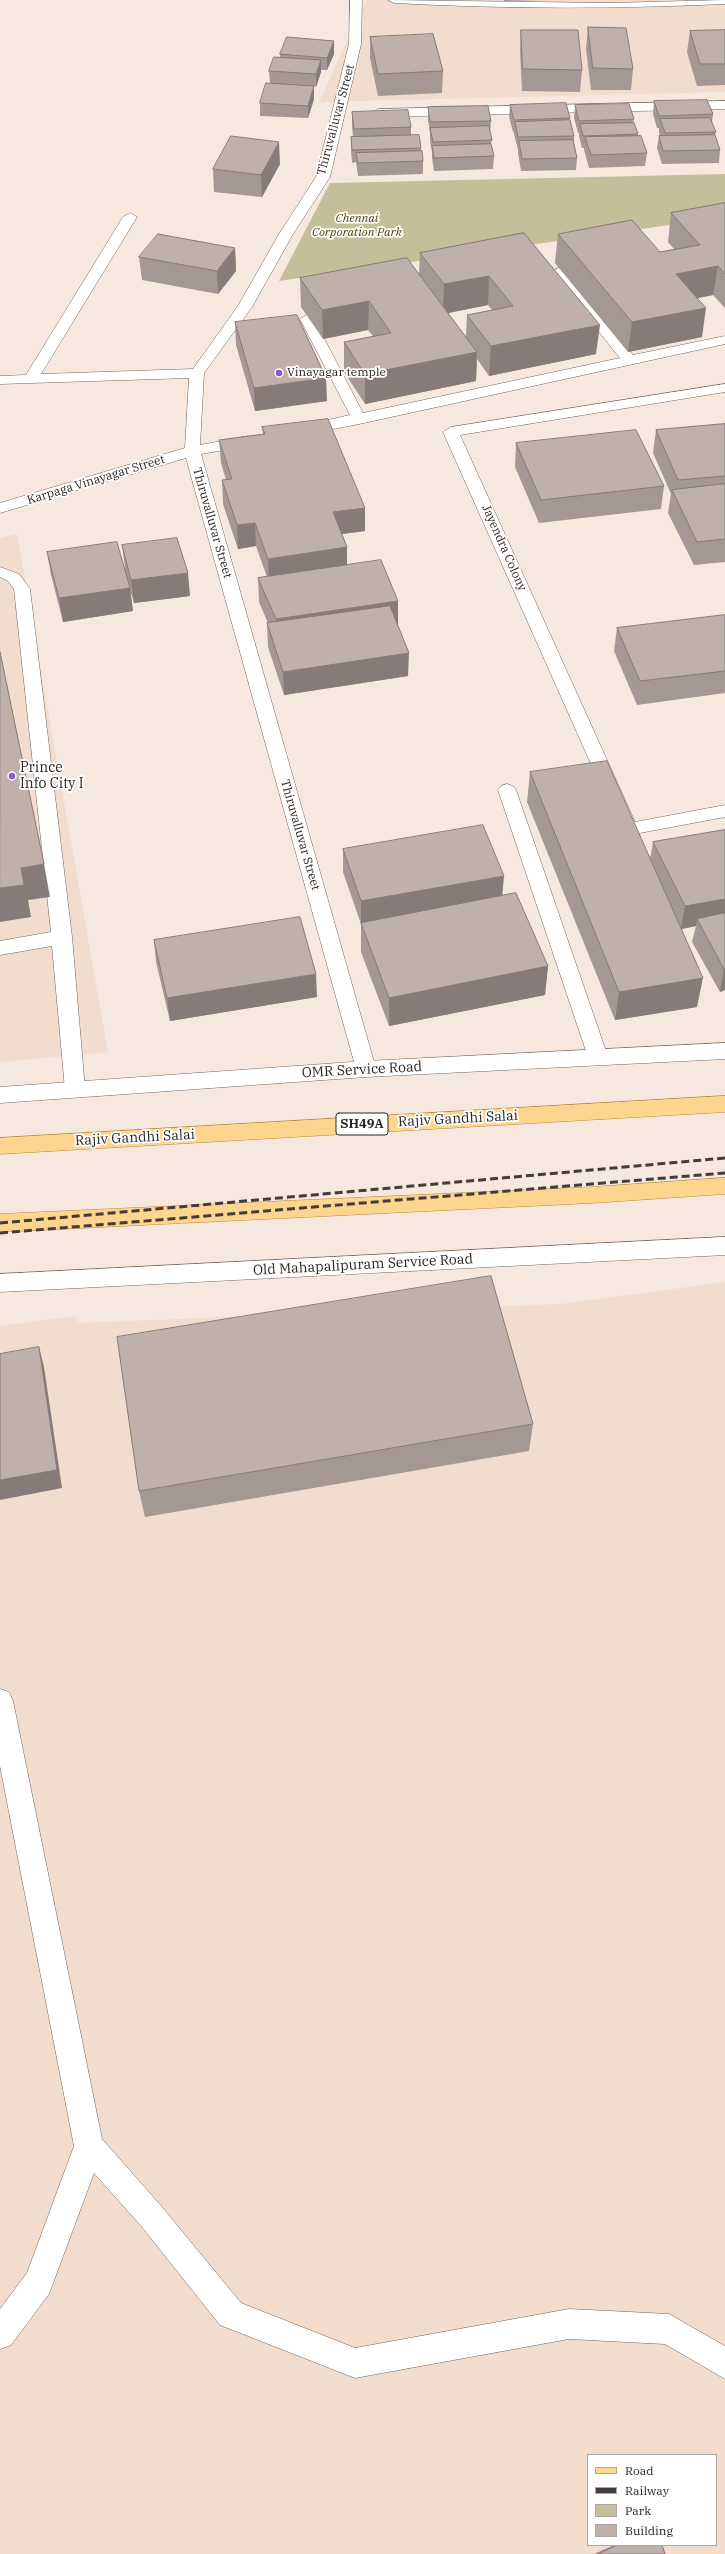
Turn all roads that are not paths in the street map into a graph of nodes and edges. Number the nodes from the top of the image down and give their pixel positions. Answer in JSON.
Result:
{"nodes":[{"id":1,"x":356,"y":0,"type":"edge"},
{"id":2,"x":394,"y":0,"type":"edge"},
{"id":3,"x":725,"y":1,"type":"edge"},
{"id":4,"x":725,"y":105,"type":"edge"},
{"id":5,"x":351,"y":114,"type":"junction"},
{"id":6,"x":130,"y":217,"type":"dead end"},
{"id":7,"x":558,"y":272,"type":"edge"},
{"id":8,"x":307,"y":319,"type":"edge"},
{"id":9,"x":725,"y":340,"type":"edge"},
{"id":10,"x":629,"y":360,"type":"junction"},
{"id":11,"x":197,"y":373,"type":"junction"},
{"id":12,"x":32,"y":377,"type":"junction"},
{"id":13,"x":0,"y":380,"type":"edge"},
{"id":14,"x":725,"y":388,"type":"edge"},
{"id":15,"x":359,"y":419,"type":"junction"},
{"id":16,"x":290,"y":432,"type":"edge"},
{"id":17,"x":259,"y":438,"type":"edge"},
{"id":18,"x":192,"y":451,"type":"junction"},
{"id":19,"x":0,"y":508,"type":"edge"},
{"id":20,"x":0,"y":572,"type":"edge"},
{"id":21,"x":507,"y":790,"type":"dead end"},
{"id":22,"x":725,"y":811,"type":"edge"},
{"id":23,"x":62,"y":937,"type":"junction"},
{"id":24,"x":0,"y":948,"type":"edge"},
{"id":25,"x":725,"y":1051,"type":"edge"},
{"id":26,"x":598,"y":1057,"type":"junction"},
{"id":27,"x":366,"y":1069,"type":"junction"},
{"id":28,"x":75,"y":1089,"type":"junction"},
{"id":29,"x":0,"y":1095,"type":"edge"},
{"id":30,"x":725,"y":1104,"type":"edge"},
{"id":31,"x":0,"y":1146,"type":"edge"},
{"id":32,"x":725,"y":1186,"type":"edge"},
{"id":33,"x":0,"y":1223,"type":"edge"},
{"id":34,"x":725,"y":1246,"type":"edge"},
{"id":35,"x":0,"y":1284,"type":"edge"},
{"id":36,"x":0,"y":1701,"type":"edge"},
{"id":37,"x":89,"y":2146,"type":"junction"},
{"id":38,"x":0,"y":2334,"type":"edge"},
{"id":39,"x":725,"y":2364,"type":"edge"}],
"edges":[{"from":1,"to":5,"type":"street","name":"Thiruvalluvar Street"},
{"from":2,"to":3,"type":"street"},
{"from":4,"to":5,"type":"street"},
{"from":5,"to":11,"type":"street","name":"Thiruvalluvar Street"},
{"from":6,"to":12,"type":"street"},
{"from":7,"to":10,"type":"street"},
{"from":8,"to":15,"type":"street"},
{"from":9,"to":10,"type":"street"},
{"from":10,"to":15,"type":"street"},
{"from":11,"to":12,"type":"street"},
{"from":11,"to":18,"type":"street","name":"Thiruvalluvar Street"},
{"from":12,"to":13,"type":"street"},
{"from":14,"to":22,"type":"street","name":"Jayendra Colony"},
{"from":15,"to":16,"type":"street"},
{"from":17,"to":18,"type":"street","name":"Karpaga Vinayagar Street"},
{"from":18,"to":19,"type":"street","name":"Karpaga Vinayagar Street"},
{"from":18,"to":27,"type":"street","name":"Thiruvalluvar Street"},
{"from":20,"to":23,"type":"street"},
{"from":21,"to":26,"type":"street"},
{"from":23,"to":24,"type":"street"},
{"from":23,"to":28,"type":"street"},
{"from":25,"to":26,"type":"street","name":"OMR Service Road"},
{"from":26,"to":27,"type":"street","name":"OMR Service Road"},
{"from":27,"to":28,"type":"street","name":"OMR Service Road"},
{"from":28,"to":29,"type":"street","name":"OMR Service Road"},
{"from":30,"to":31,"type":"main road","name":"Rajiv Gandhi Salai","number":"SH49A"},
{"from":32,"to":33,"type":"main road"},
{"from":34,"to":35,"type":"street","name":"Old Mahapalipuram Service Road"},
{"from":36,"to":37,"type":"street"},
{"from":37,"to":38,"type":"street"},
{"from":37,"to":39,"type":"street"}]}
